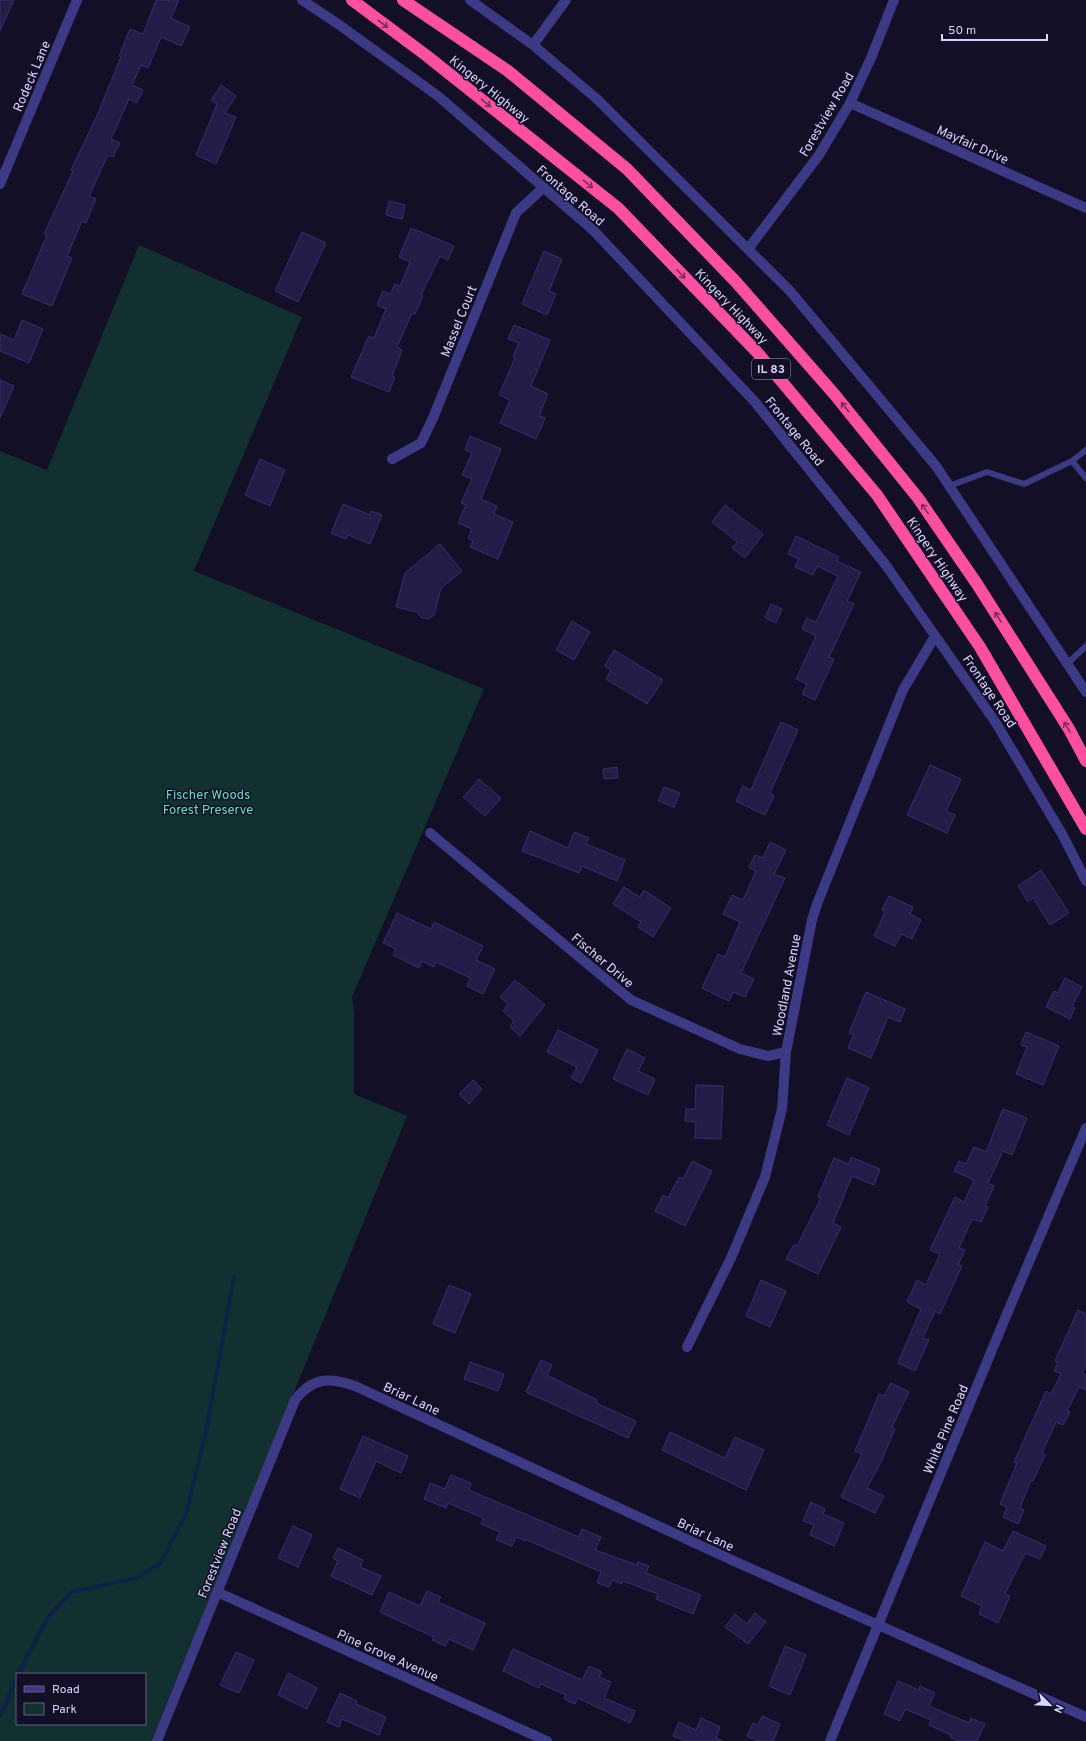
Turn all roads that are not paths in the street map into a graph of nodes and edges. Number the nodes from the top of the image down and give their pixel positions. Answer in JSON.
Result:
{"nodes":[{"id":1,"x":77,"y":0,"type":"edge"},
{"id":2,"x":302,"y":0,"type":"edge"},
{"id":3,"x":352,"y":0,"type":"edge"},
{"id":4,"x":403,"y":0,"type":"edge"},
{"id":5,"x":470,"y":0,"type":"edge"},
{"id":6,"x":566,"y":0,"type":"edge"},
{"id":7,"x":894,"y":0,"type":"edge"},
{"id":8,"x":533,"y":45,"type":"junction"},
{"id":9,"x":850,"y":103,"type":"junction"},
{"id":10,"x":0,"y":184,"type":"edge"},
{"id":11,"x":543,"y":188,"type":"junction"},
{"id":12,"x":1086,"y":208,"type":"edge"},
{"id":13,"x":748,"y":249,"type":"junction"},
{"id":14,"x":1086,"y":450,"type":"edge"},
{"id":15,"x":392,"y":459,"type":"dead end"},
{"id":16,"x":1072,"y":461,"type":"junction"},
{"id":17,"x":1086,"y":478,"type":"edge"},
{"id":18,"x":949,"y":486,"type":"junction"},
{"id":19,"x":935,"y":636,"type":"junction"},
{"id":20,"x":1086,"y":646,"type":"edge"},
{"id":21,"x":1068,"y":663,"type":"junction"},
{"id":22,"x":1086,"y":692,"type":"edge"},
{"id":23,"x":1086,"y":761,"type":"edge"},
{"id":24,"x":1086,"y":829,"type":"edge"},
{"id":25,"x":430,"y":833,"type":"dead end"},
{"id":26,"x":1086,"y":881,"type":"edge"},
{"id":27,"x":786,"y":1052,"type":"junction"},
{"id":28,"x":1086,"y":1128,"type":"edge"},
{"id":29,"x":688,"y":1347,"type":"dead end"},
{"id":30,"x":314,"y":1382,"type":"joint"},
{"id":31,"x":217,"y":1592,"type":"junction"},
{"id":32,"x":878,"y":1625,"type":"junction"},
{"id":33,"x":1086,"y":1717,"type":"edge"},
{"id":34,"x":157,"y":1741,"type":"edge"},
{"id":35,"x":547,"y":1741,"type":"edge"},
{"id":36,"x":830,"y":1741,"type":"edge"}],
"edges":[{"from":1,"to":10,"type":"street","name":"Rodeck Lane"},
{"from":2,"to":11,"type":"street","name":"Frontage Road"},
{"from":3,"to":24,"type":"highway","name":"Kingery Highway","number":"IL 83","one_way":true},
{"from":23,"to":4,"type":"highway","name":"Kingery Highway","number":"IL 83","one_way":true},
{"from":5,"to":8,"type":"street"},
{"from":6,"to":8,"type":"street"},
{"from":7,"to":9,"type":"street","name":"Forestview Road"},
{"from":8,"to":13,"type":"street"},
{"from":9,"to":12,"type":"street","name":"Mayfair Drive"},
{"from":9,"to":13,"type":"street","name":"Forestview Road"},
{"from":11,"to":15,"type":"street","name":"Massel Court"},
{"from":11,"to":19,"type":"street","name":"Frontage Road"},
{"from":13,"to":18,"type":"street"},
{"from":14,"to":16,"type":"lane"},
{"from":16,"to":17,"type":"lane"},
{"from":16,"to":18,"type":"lane"},
{"from":18,"to":21,"type":"street"},
{"from":19,"to":26,"type":"street","name":"Frontage Road"},
{"from":19,"to":27,"type":"street","name":"Woodland Avenue"},
{"from":20,"to":21,"type":"lane"},
{"from":21,"to":22,"type":"street"},
{"from":25,"to":27,"type":"street","name":"Fischer Drive"},
{"from":27,"to":29,"type":"street","name":"Woodland Avenue"},
{"from":28,"to":32,"type":"street","name":"White Pine Road"},
{"from":30,"to":31,"type":"street","name":"Forestview Road"},
{"from":30,"to":32,"type":"street","name":"Briar Lane"},
{"from":31,"to":34,"type":"street","name":"Forestview Road"},
{"from":31,"to":35,"type":"street","name":"Pine Grove Avenue"},
{"from":32,"to":33,"type":"street","name":"Briar Lane"},
{"from":32,"to":36,"type":"street","name":"White Pine Road"}]}
